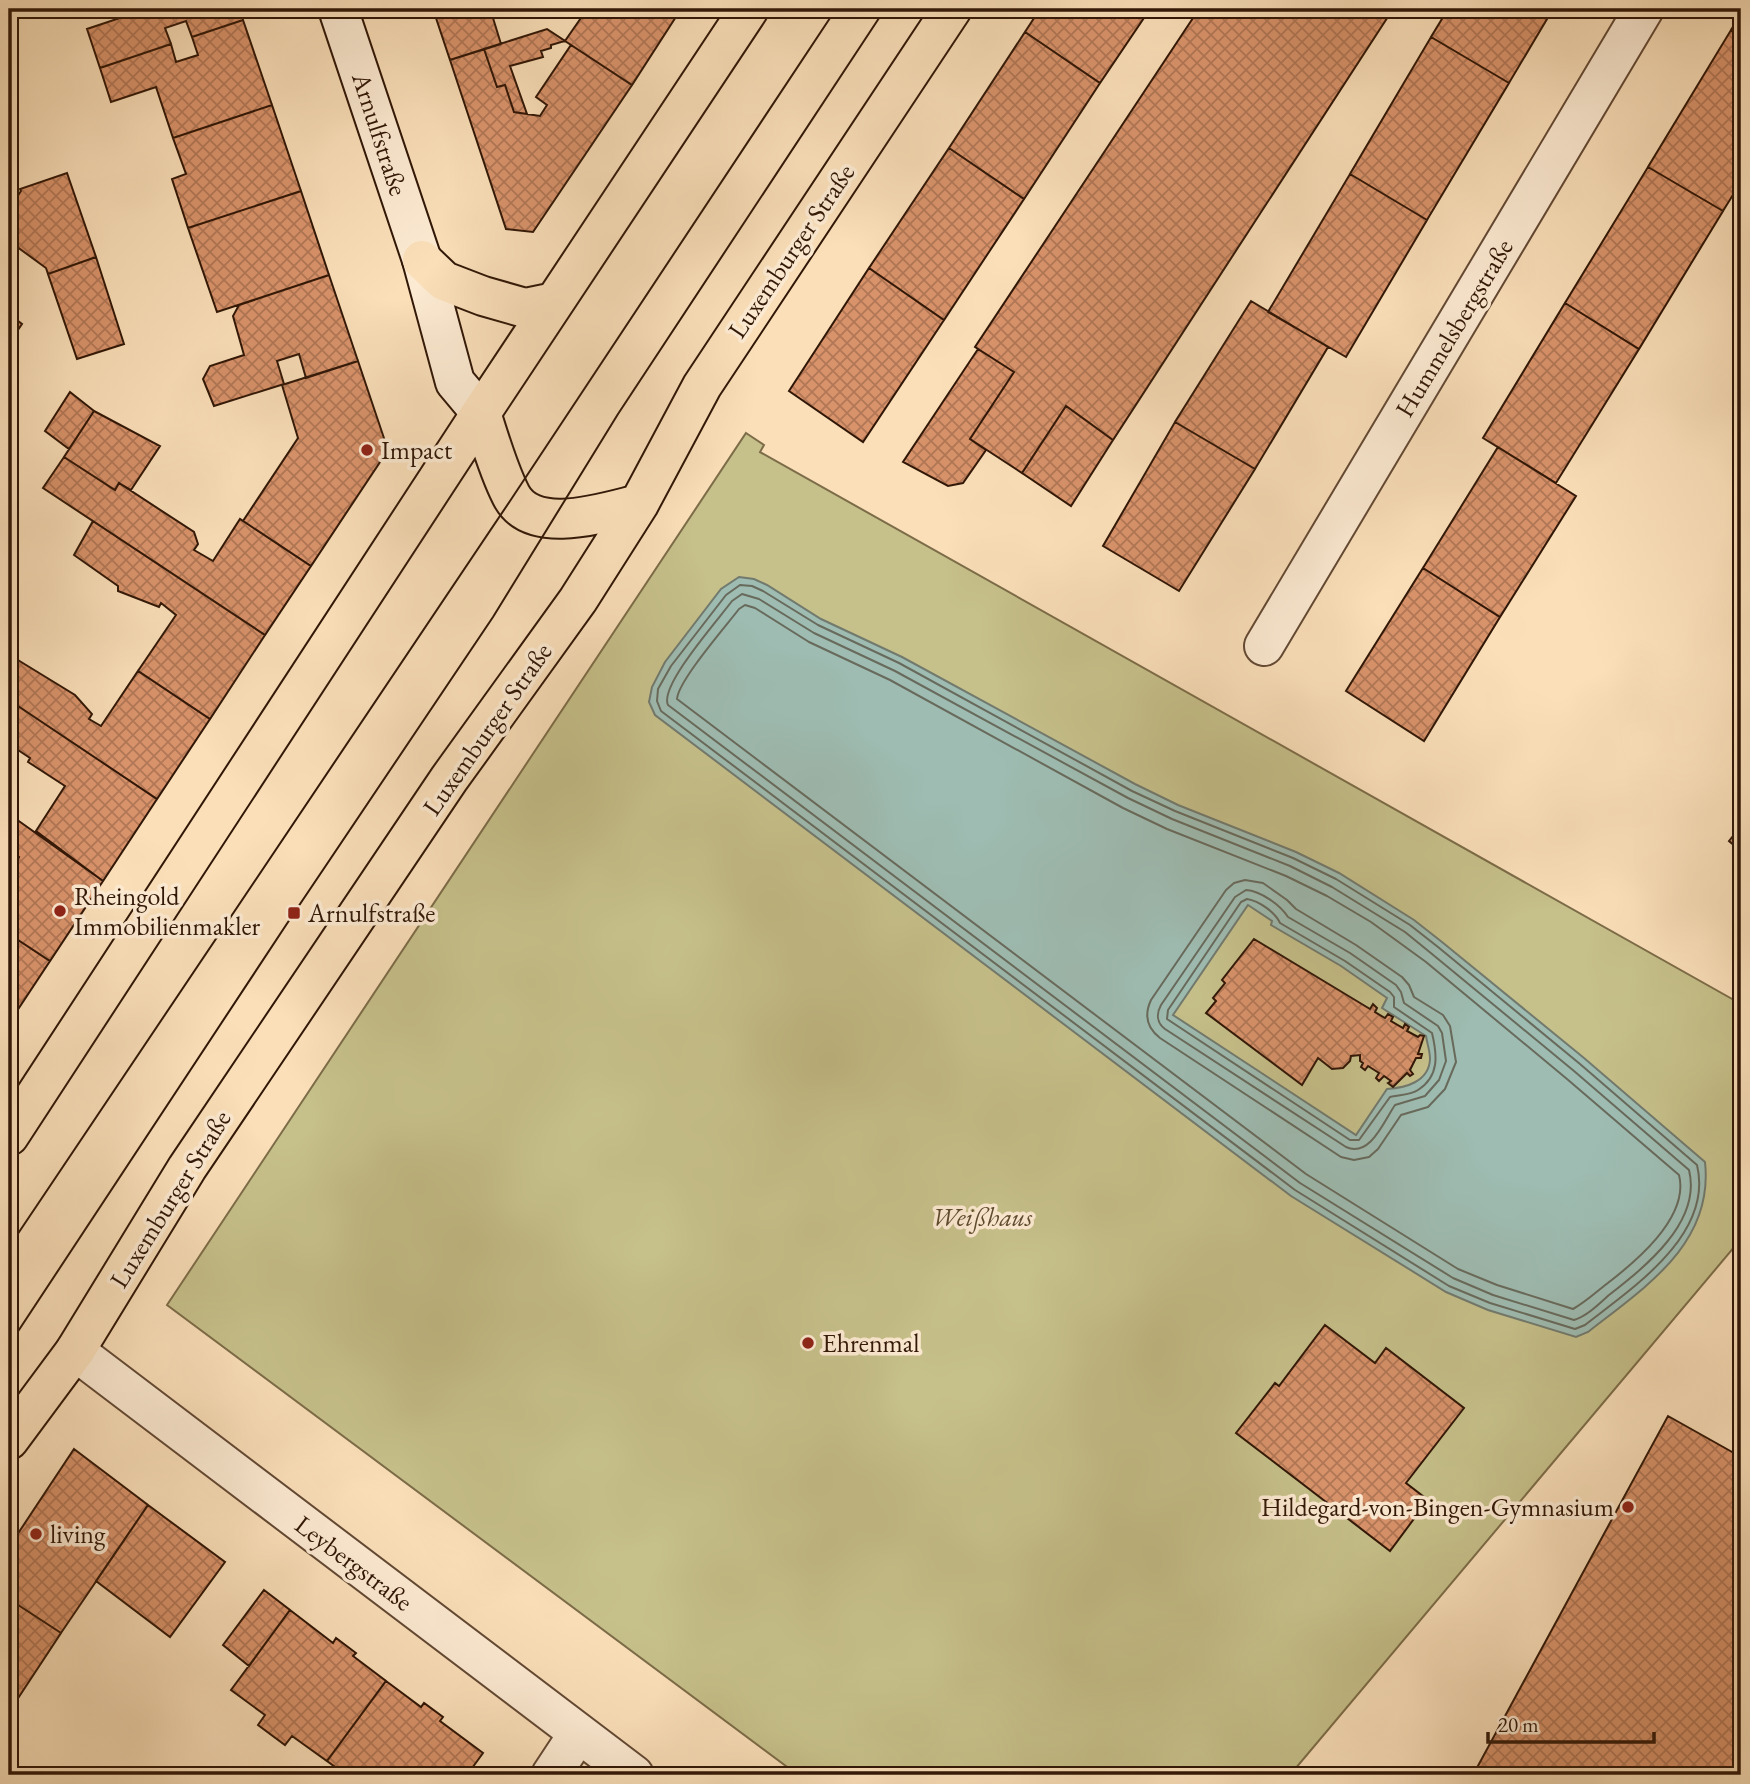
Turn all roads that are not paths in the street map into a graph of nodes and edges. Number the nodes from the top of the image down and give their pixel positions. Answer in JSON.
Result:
{"nodes":[{"id":1,"x":338,"y":9,"type":"edge"},
{"id":2,"x":749,"y":9,"type":"edge"},
{"id":3,"x":952,"y":9,"type":"edge"},
{"id":4,"x":1644,"y":9,"type":"edge"},
{"id":5,"x":422,"y":260,"type":"junction"},
{"id":6,"x":554,"y":302,"type":"junction"},
{"id":7,"x":481,"y":413,"type":"junction"},
{"id":8,"x":639,"y":504,"type":"junction"},
{"id":9,"x":1264,"y":646,"type":"dead end"},
{"id":10,"x":9,"y":1136,"type":"edge"},
{"id":11,"x":75,"y":1351,"type":"junction"},
{"id":12,"x":9,"y":1440,"type":"edge"},
{"id":13,"x":578,"y":1734,"type":"junction"},
{"id":14,"x":551,"y":1775,"type":"edge"},
{"id":15,"x":634,"y":1775,"type":"edge"}],
"edges":[{"from":1,"to":5,"type":"street","name":"Arnulfstraße"},
{"from":2,"to":6,"type":"main road"},
{"from":3,"to":8,"type":"main road","name":"Luxemburger Straße"},
{"from":4,"to":9,"type":"street","name":"Hummelsbergstraße"},
{"from":5,"to":6,"type":"main road"},
{"from":5,"to":7,"type":"street","name":"Arnulfstraße"},
{"from":6,"to":7,"type":"main road"},
{"from":7,"to":8,"type":"main road"},
{"from":7,"to":10,"type":"main road"},
{"from":8,"to":11,"type":"main road","name":"Luxemburger Straße"},
{"from":11,"to":12,"type":"main road","name":"Luxemburger Straße"},
{"from":11,"to":13,"type":"street","name":"Leybergstraße"},
{"from":13,"to":14,"type":"street"},
{"from":13,"to":15,"type":"street","name":"Leybergstraße"}]}
